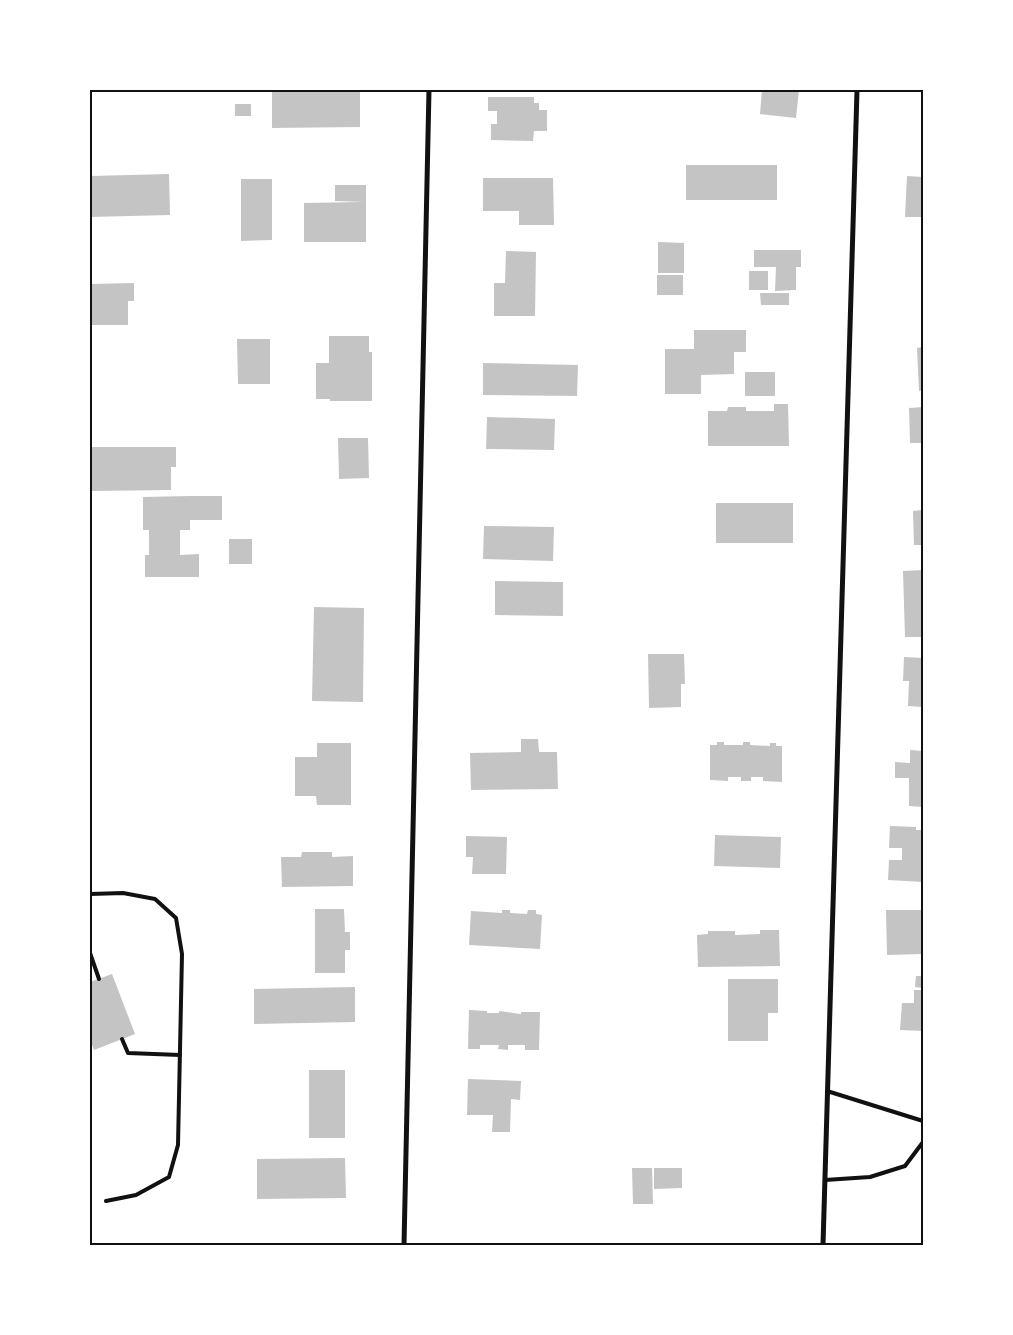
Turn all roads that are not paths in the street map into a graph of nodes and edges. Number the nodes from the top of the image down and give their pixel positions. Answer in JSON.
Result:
{"nodes":[{"id":1,"x":428,"y":90,"type":"edge"},
{"id":2,"x":857,"y":90,"type":"edge"},
{"id":3,"x":90,"y":894,"type":"edge"},
{"id":4,"x":90,"y":953,"type":"edge"},
{"id":5,"x":99,"y":979,"type":"dead end"},
{"id":6,"x":122,"y":1039,"type":"dead end"},
{"id":7,"x":180,"y":1055,"type":"junction"},
{"id":8,"x":827,"y":1091,"type":"junction"},
{"id":9,"x":923,"y":1121,"type":"edge"},
{"id":10,"x":923,"y":1142,"type":"edge"},
{"id":11,"x":824,"y":1180,"type":"junction"},
{"id":12,"x":106,"y":1201,"type":"dead end"},
{"id":13,"x":404,"y":1245,"type":"edge"},
{"id":14,"x":823,"y":1245,"type":"edge"}],
"edges":[{"from":1,"to":13,"type":"street"},
{"from":2,"to":8,"type":"street"},
{"from":3,"to":7,"type":"lane"},
{"from":4,"to":5,"type":"lane"},
{"from":6,"to":7,"type":"lane"},
{"from":7,"to":12,"type":"lane"},
{"from":8,"to":9,"type":"lane"},
{"from":8,"to":11,"type":"street"},
{"from":10,"to":11,"type":"lane"},
{"from":11,"to":14,"type":"street"}]}
